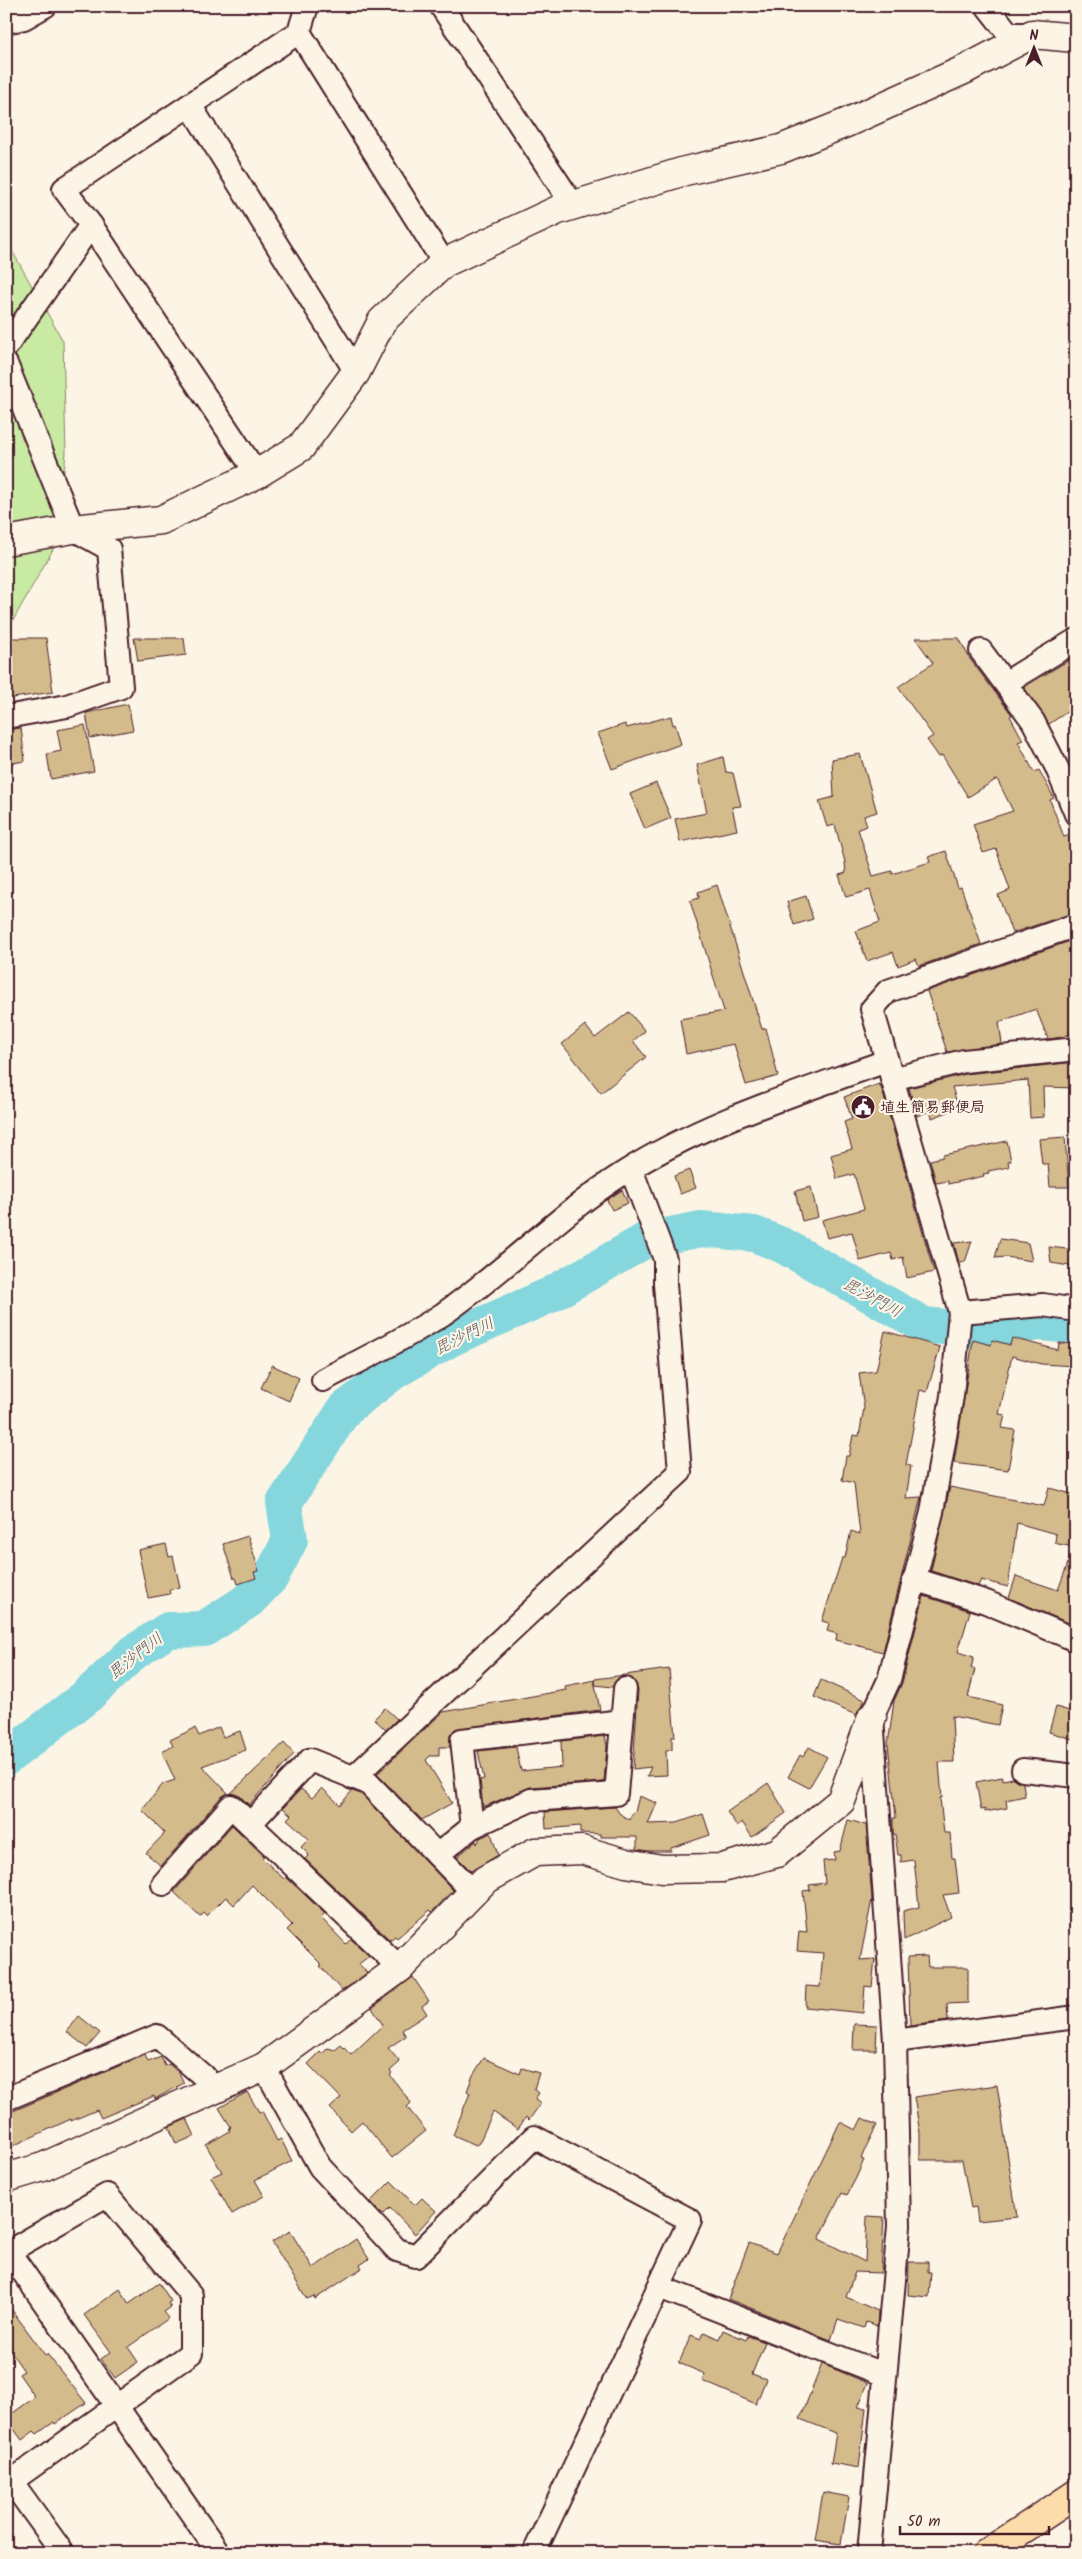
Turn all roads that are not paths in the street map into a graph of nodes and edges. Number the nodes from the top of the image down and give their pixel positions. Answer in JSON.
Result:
{"nodes":[{"id":1,"x":45,"y":6,"type":"edge"},
{"id":2,"x":306,"y":6,"type":"edge"},
{"id":3,"x":442,"y":6,"type":"edge"},
{"id":4,"x":987,"y":6,"type":"edge"},
{"id":5,"x":6,"y":22,"type":"edge"},
{"id":6,"x":300,"y":32,"type":"junction"},
{"id":7,"x":1032,"y":34,"type":"junction"},
{"id":8,"x":1076,"y":38,"type":"edge"},
{"id":9,"x":190,"y":105,"type":"junction"},
{"id":10,"x":573,"y":205,"type":"junction"},
{"id":11,"x":91,"y":226,"type":"junction"},
{"id":12,"x":444,"y":263,"type":"junction"},
{"id":13,"x":6,"y":347,"type":"edge"},
{"id":14,"x":6,"y":364,"type":"edge"},
{"id":15,"x":356,"y":372,"type":"junction"},
{"id":16,"x":257,"y":474,"type":"junction"},
{"id":17,"x":73,"y":529,"type":"junction"},
{"id":18,"x":6,"y":541,"type":"edge"},
{"id":19,"x":1076,"y":640,"type":"edge"},
{"id":20,"x":982,"y":651,"type":"dead end"},
{"id":21,"x":1005,"y":683,"type":"junction"},
{"id":22,"x":6,"y":717,"type":"edge"},
{"id":23,"x":1076,"y":814,"type":"edge"},
{"id":24,"x":1076,"y":925,"type":"edge"},
{"id":25,"x":1076,"y":1049,"type":"edge"},
{"id":26,"x":889,"y":1070,"type":"junction"},
{"id":27,"x":631,"y":1169,"type":"junction"},
{"id":28,"x":1076,"y":1310,"type":"edge"},
{"id":29,"x":960,"y":1312,"type":"junction"},
{"id":30,"x":323,"y":1380,"type":"dead end"},
{"id":31,"x":914,"y":1579,"type":"junction"},
{"id":32,"x":1076,"y":1640,"type":"edge"},
{"id":33,"x":625,"y":1689,"type":"dead end"},
{"id":34,"x":872,"y":1717,"type":"junction"},
{"id":35,"x":622,"y":1721,"type":"junction"},
{"id":36,"x":1023,"y":1770,"type":"dead end"},
{"id":37,"x":1076,"y":1776,"type":"edge"},
{"id":38,"x":354,"y":1778,"type":"junction"},
{"id":39,"x":250,"y":1824,"type":"junction"},
{"id":40,"x":472,"y":1827,"type":"junction"},
{"id":41,"x":437,"y":1854,"type":"junction"},
{"id":42,"x":163,"y":1884,"type":"dead end"},
{"id":43,"x":473,"y":1892,"type":"junction"},
{"id":44,"x":400,"y":1968,"type":"junction"},
{"id":45,"x":1076,"y":2016,"type":"edge"},
{"id":46,"x":895,"y":2042,"type":"junction"},
{"id":47,"x":264,"y":2067,"type":"junction"},
{"id":48,"x":217,"y":2088,"type":"junction"},
{"id":49,"x":6,"y":2099,"type":"edge"},
{"id":50,"x":6,"y":2178,"type":"edge"},
{"id":51,"x":8,"y":2252,"type":"edge"},
{"id":52,"x":659,"y":2287,"type":"junction"},
{"id":53,"x":885,"y":2375,"type":"junction"},
{"id":54,"x":117,"y":2404,"type":"junction"},
{"id":55,"x":8,"y":2480,"type":"edge"},
{"id":56,"x":1076,"y":2494,"type":"edge"},
{"id":57,"x":63,"y":2553,"type":"edge"},
{"id":58,"x":219,"y":2553,"type":"edge"},
{"id":59,"x":534,"y":2553,"type":"edge"},
{"id":60,"x":869,"y":2553,"type":"edge"},
{"id":61,"x":987,"y":2553,"type":"edge"}],
"edges":[{"from":1,"to":5,"type":"street"},
{"from":2,"to":6,"type":"street"},
{"from":3,"to":10,"type":"street"},
{"from":4,"to":7,"type":"street"},
{"from":6,"to":9,"type":"street"},
{"from":6,"to":12,"type":"street"},
{"from":7,"to":8,"type":"street"},
{"from":7,"to":10,"type":"street"},
{"from":9,"to":11,"type":"street"},
{"from":9,"to":15,"type":"street"},
{"from":10,"to":12,"type":"street"},
{"from":11,"to":13,"type":"street"},
{"from":11,"to":16,"type":"street"},
{"from":12,"to":15,"type":"street"},
{"from":14,"to":17,"type":"street"},
{"from":15,"to":16,"type":"street"},
{"from":16,"to":17,"type":"street"},
{"from":17,"to":18,"type":"street"},
{"from":17,"to":22,"type":"street"},
{"from":19,"to":21,"type":"street"},
{"from":20,"to":21,"type":"street"},
{"from":21,"to":23,"type":"street"},
{"from":24,"to":26,"type":"street"},
{"from":25,"to":26,"type":"street"},
{"from":26,"to":27,"type":"street"},
{"from":26,"to":29,"type":"street"},
{"from":27,"to":30,"type":"street"},
{"from":27,"to":38,"type":"street"},
{"from":28,"to":29,"type":"street"},
{"from":29,"to":31,"type":"street"},
{"from":31,"to":32,"type":"street"},
{"from":31,"to":34,"type":"street"},
{"from":33,"to":35,"type":"street"},
{"from":34,"to":43,"type":"street"},
{"from":34,"to":46,"type":"street"},
{"from":35,"to":40,"type":"street"},
{"from":35,"to":40,"type":"street"},
{"from":36,"to":37,"type":"street"},
{"from":38,"to":39,"type":"street"},
{"from":38,"to":41,"type":"street"},
{"from":39,"to":42,"type":"street"},
{"from":39,"to":44,"type":"street"},
{"from":40,"to":41,"type":"street"},
{"from":41,"to":43,"type":"street"},
{"from":43,"to":44,"type":"street"},
{"from":44,"to":47,"type":"street"},
{"from":45,"to":46,"type":"street"},
{"from":46,"to":53,"type":"street"},
{"from":47,"to":48,"type":"street"},
{"from":47,"to":52,"type":"street"},
{"from":48,"to":49,"type":"street"},
{"from":48,"to":50,"type":"street"},
{"from":51,"to":54,"type":"street"},
{"from":51,"to":54,"type":"street"},
{"from":52,"to":53,"type":"street"},
{"from":52,"to":59,"type":"street"},
{"from":53,"to":60,"type":"street"},
{"from":54,"to":55,"type":"street"},
{"from":54,"to":58,"type":"street"},
{"from":55,"to":57,"type":"street"},
{"from":56,"to":61,"type":"main road"}]}
